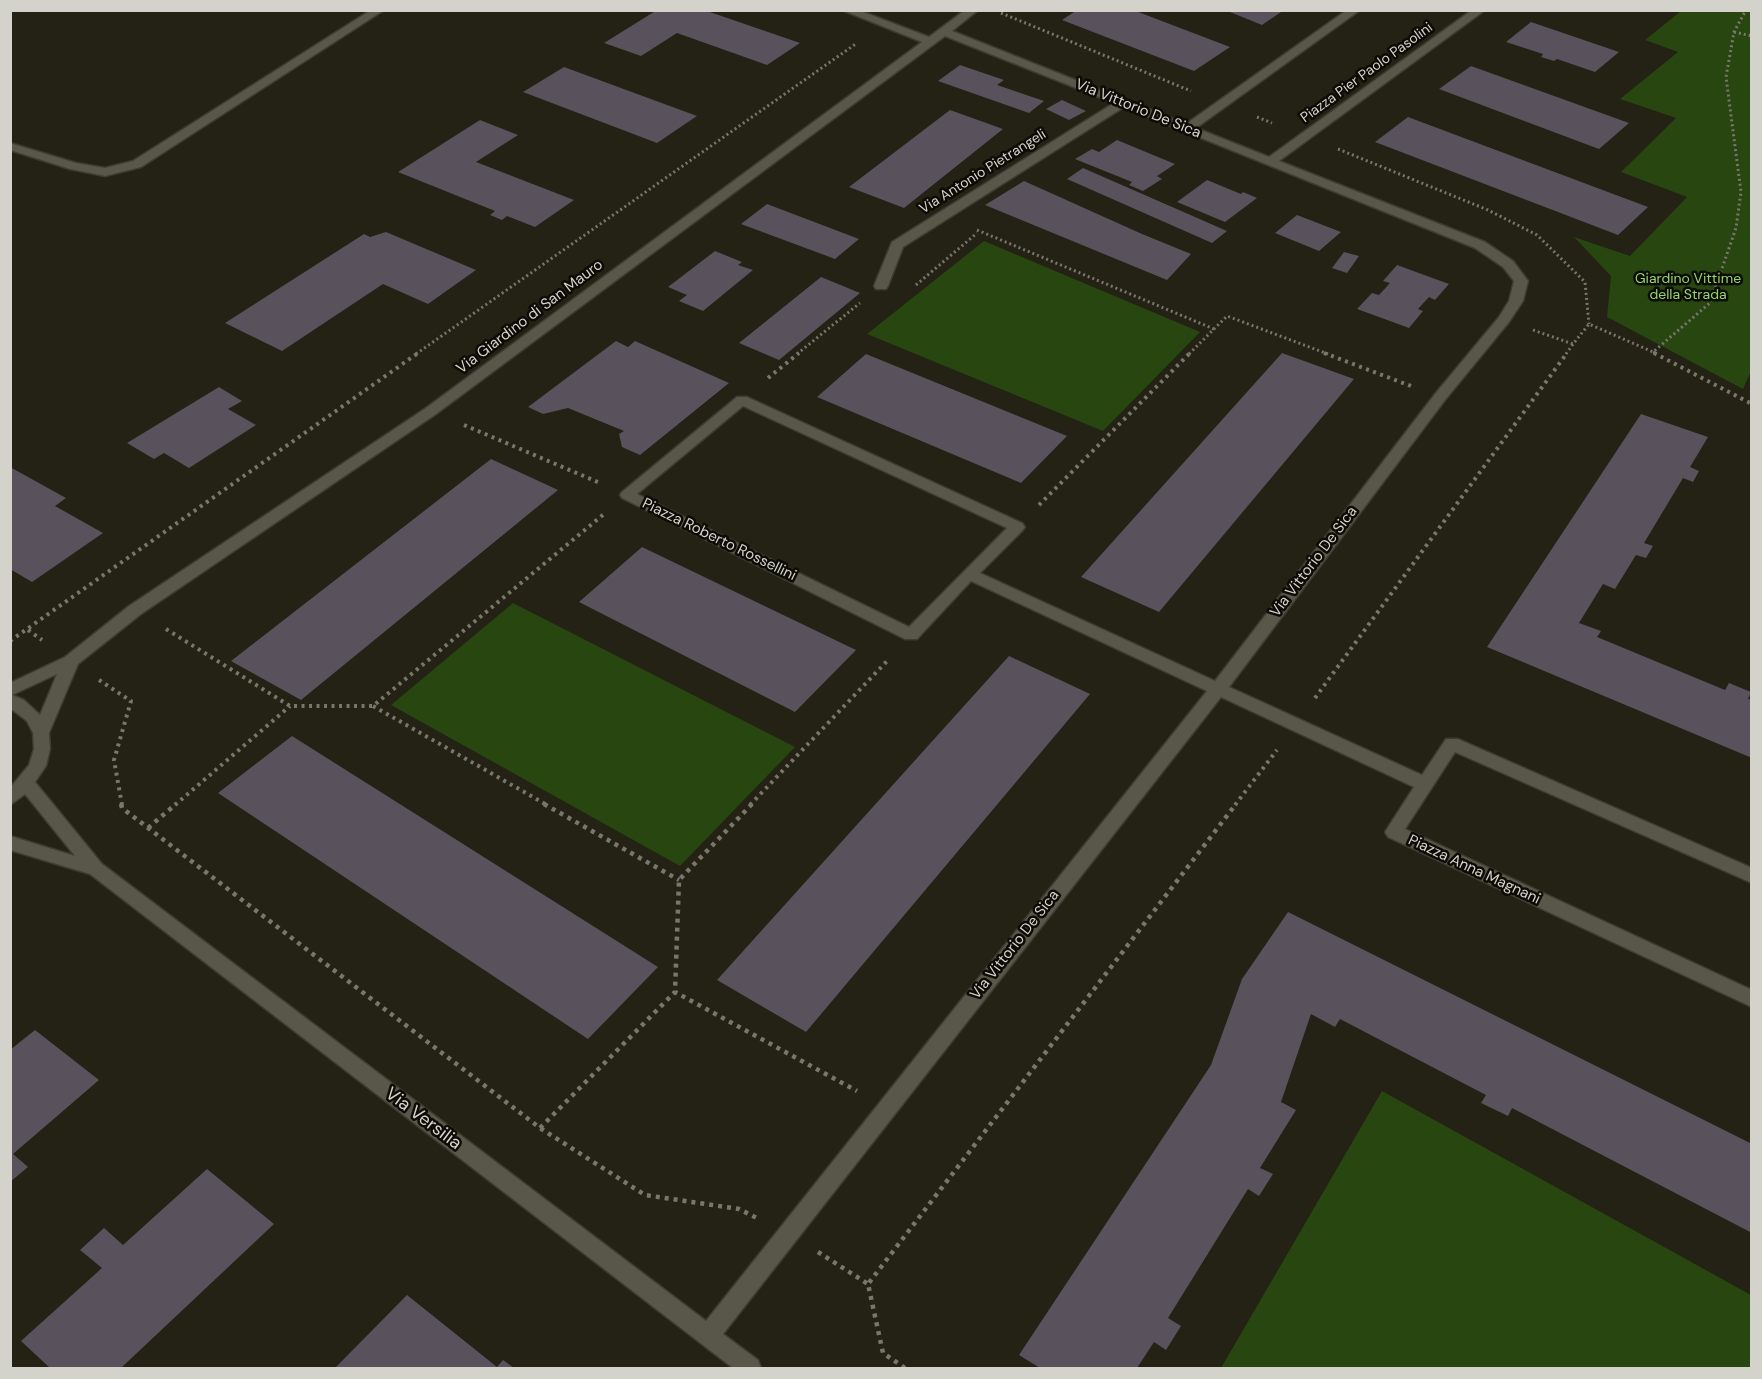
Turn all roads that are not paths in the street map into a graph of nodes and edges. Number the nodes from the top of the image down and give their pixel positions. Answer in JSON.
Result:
{"nodes":[{"id":1,"x":379,"y":10,"type":"edge"},
{"id":2,"x":847,"y":10,"type":"edge"},
{"id":3,"x":973,"y":10,"type":"edge"},
{"id":4,"x":1355,"y":10,"type":"edge"},
{"id":5,"x":1480,"y":10,"type":"edge"},
{"id":6,"x":943,"y":31,"type":"junction"},
{"id":7,"x":929,"y":41,"type":"junction"},
{"id":8,"x":1122,"y":103,"type":"junction"},
{"id":9,"x":1188,"y":128,"type":"junction"},
{"id":10,"x":10,"y":146,"type":"edge"},
{"id":11,"x":1271,"y":161,"type":"junction"},
{"id":12,"x":882,"y":286,"type":"road end"},
{"id":13,"x":969,"y":574,"type":"junction"},
{"id":14,"x":71,"y":660,"type":"junction"},
{"id":15,"x":1218,"y":689,"type":"junction"},
{"id":16,"x":10,"y":690,"type":"edge"},
{"id":17,"x":10,"y":701,"type":"edge"},
{"id":18,"x":41,"y":733,"type":"junction"},
{"id":19,"x":27,"y":783,"type":"junction"},
{"id":20,"x":1425,"y":784,"type":"junction"},
{"id":21,"x":10,"y":799,"type":"edge"},
{"id":22,"x":10,"y":843,"type":"edge"},
{"id":23,"x":96,"y":868,"type":"junction"},
{"id":24,"x":1752,"y":876,"type":"edge"},
{"id":25,"x":1752,"y":999,"type":"edge"},
{"id":26,"x":708,"y":1336,"type":"junction"},
{"id":27,"x":750,"y":1368,"type":"edge"}],
"edges":[{"from":1,"to":10,"type":"street"},
{"from":2,"to":7,"type":"street"},
{"from":3,"to":6,"type":"street","name":"Via Giardino di San Mauro"},
{"from":4,"to":9,"type":"street"},
{"from":5,"to":11,"type":"street","name":"Piazza Pier Paolo Pasolini"},
{"from":6,"to":7,"type":"street","name":"Via Giardino di San Mauro"},
{"from":6,"to":8,"type":"street","name":"Via Vittorio De Sica"},
{"from":7,"to":14,"type":"street","name":"Via Giardino di San Mauro"},
{"from":8,"to":9,"type":"street","name":"Via Vittorio De Sica"},
{"from":8,"to":12,"type":"street","name":"Via Antonio Pietrangeli"},
{"from":9,"to":11,"type":"street","name":"Via Vittorio De Sica"},
{"from":11,"to":15,"type":"street","name":"Via Vittorio De Sica"},
{"from":13,"to":13,"type":"street","name":"Piazza Roberto Rossellini"},
{"from":13,"to":15,"type":"street"},
{"from":14,"to":16,"type":"street","name":"Via Giardino di San Mauro"},
{"from":14,"to":18,"type":"street"},
{"from":15,"to":20,"type":"street"},
{"from":15,"to":26,"type":"street","name":"Via Vittorio De Sica"},
{"from":17,"to":18,"type":"street"},
{"from":18,"to":19,"type":"street"},
{"from":19,"to":21,"type":"street"},
{"from":19,"to":23,"type":"street","name":"Via Versilia"},
{"from":20,"to":24,"type":"street","name":"Piazza Anna Magnani"},
{"from":20,"to":25,"type":"street","name":"Piazza Anna Magnani"},
{"from":22,"to":23,"type":"street","name":"Via Versilia"},
{"from":23,"to":26,"type":"street","name":"Via Versilia"},
{"from":26,"to":27,"type":"street","name":"Via Versilia"}]}
